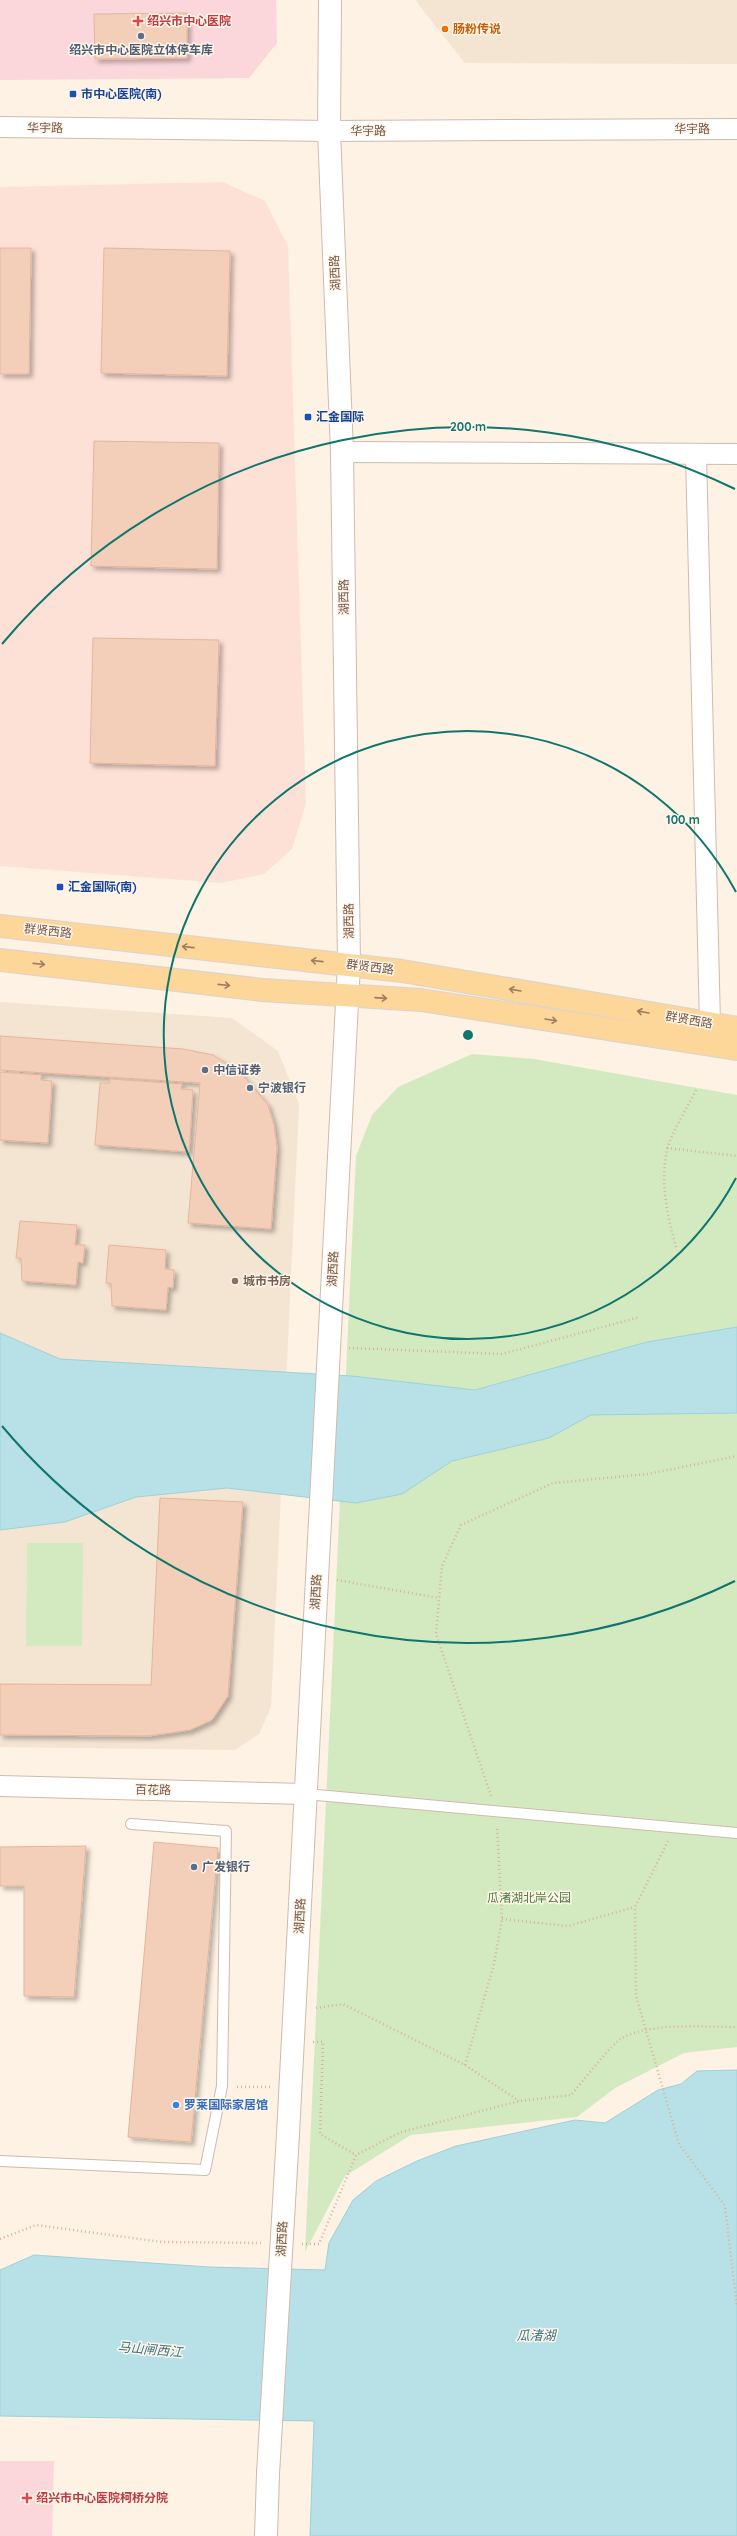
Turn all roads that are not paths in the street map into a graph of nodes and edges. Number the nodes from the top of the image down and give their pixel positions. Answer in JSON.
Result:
{"nodes":[{"id":1,"x":330,"y":0,"type":"edge"},
{"id":2,"x":0,"y":128,"type":"edge"},
{"id":3,"x":737,"y":129,"type":"edge"},
{"id":4,"x":329,"y":131,"type":"junction"},
{"id":5,"x":342,"y":452,"type":"junction"},
{"id":6,"x":696,"y":454,"type":"junction"},
{"id":7,"x":737,"y":454,"type":"edge"},
{"id":8,"x":0,"y":926,"type":"edge"},
{"id":9,"x":0,"y":960,"type":"edge"},
{"id":10,"x":349,"y":964,"type":"junction"},
{"id":11,"x":348,"y":995,"type":"junction"},
{"id":12,"x":710,"y":1024,"type":"junction"},
{"id":13,"x":737,"y":1028,"type":"edge"},
{"id":14,"x":737,"y":1049,"type":"edge"},
{"id":15,"x":0,"y":1786,"type":"edge"},
{"id":16,"x":306,"y":1794,"type":"junction"},
{"id":17,"x":131,"y":1824,"type":"dead end"},
{"id":18,"x":737,"y":1833,"type":"edge"},
{"id":19,"x":0,"y":2161,"type":"edge"},
{"id":20,"x":266,"y":2536,"type":"edge"}],
"edges":[{"from":1,"to":4,"type":"street","name":"湖西路"},
{"from":2,"to":4,"type":"street","name":"华宇路"},
{"from":3,"to":4,"type":"street","name":"华宇路"},
{"from":4,"to":5,"type":"street","name":"湖西路"},
{"from":5,"to":6,"type":"street"},
{"from":5,"to":10,"type":"street","name":"湖西路"},
{"from":6,"to":7,"type":"street"},
{"from":6,"to":12,"type":"street"},
{"from":10,"to":8,"type":"main road","name":"群贤西路","one_way":true},
{"from":9,"to":11,"type":"main road","name":"群贤西路","one_way":true},
{"from":10,"to":11,"type":"street","name":"湖西路"},
{"from":12,"to":10,"type":"main road","name":"群贤西路","one_way":true},
{"from":11,"to":14,"type":"main road","name":"群贤西路","one_way":true},
{"from":11,"to":16,"type":"street","name":"湖西路"},
{"from":12,"to":13,"type":"main road","name":"群贤西路"},
{"from":15,"to":16,"type":"street","name":"百花路"},
{"from":16,"to":18,"type":"lane"},
{"from":16,"to":20,"type":"street","name":"湖西路","bridge":true},
{"from":17,"to":19,"type":"lane"}]}
